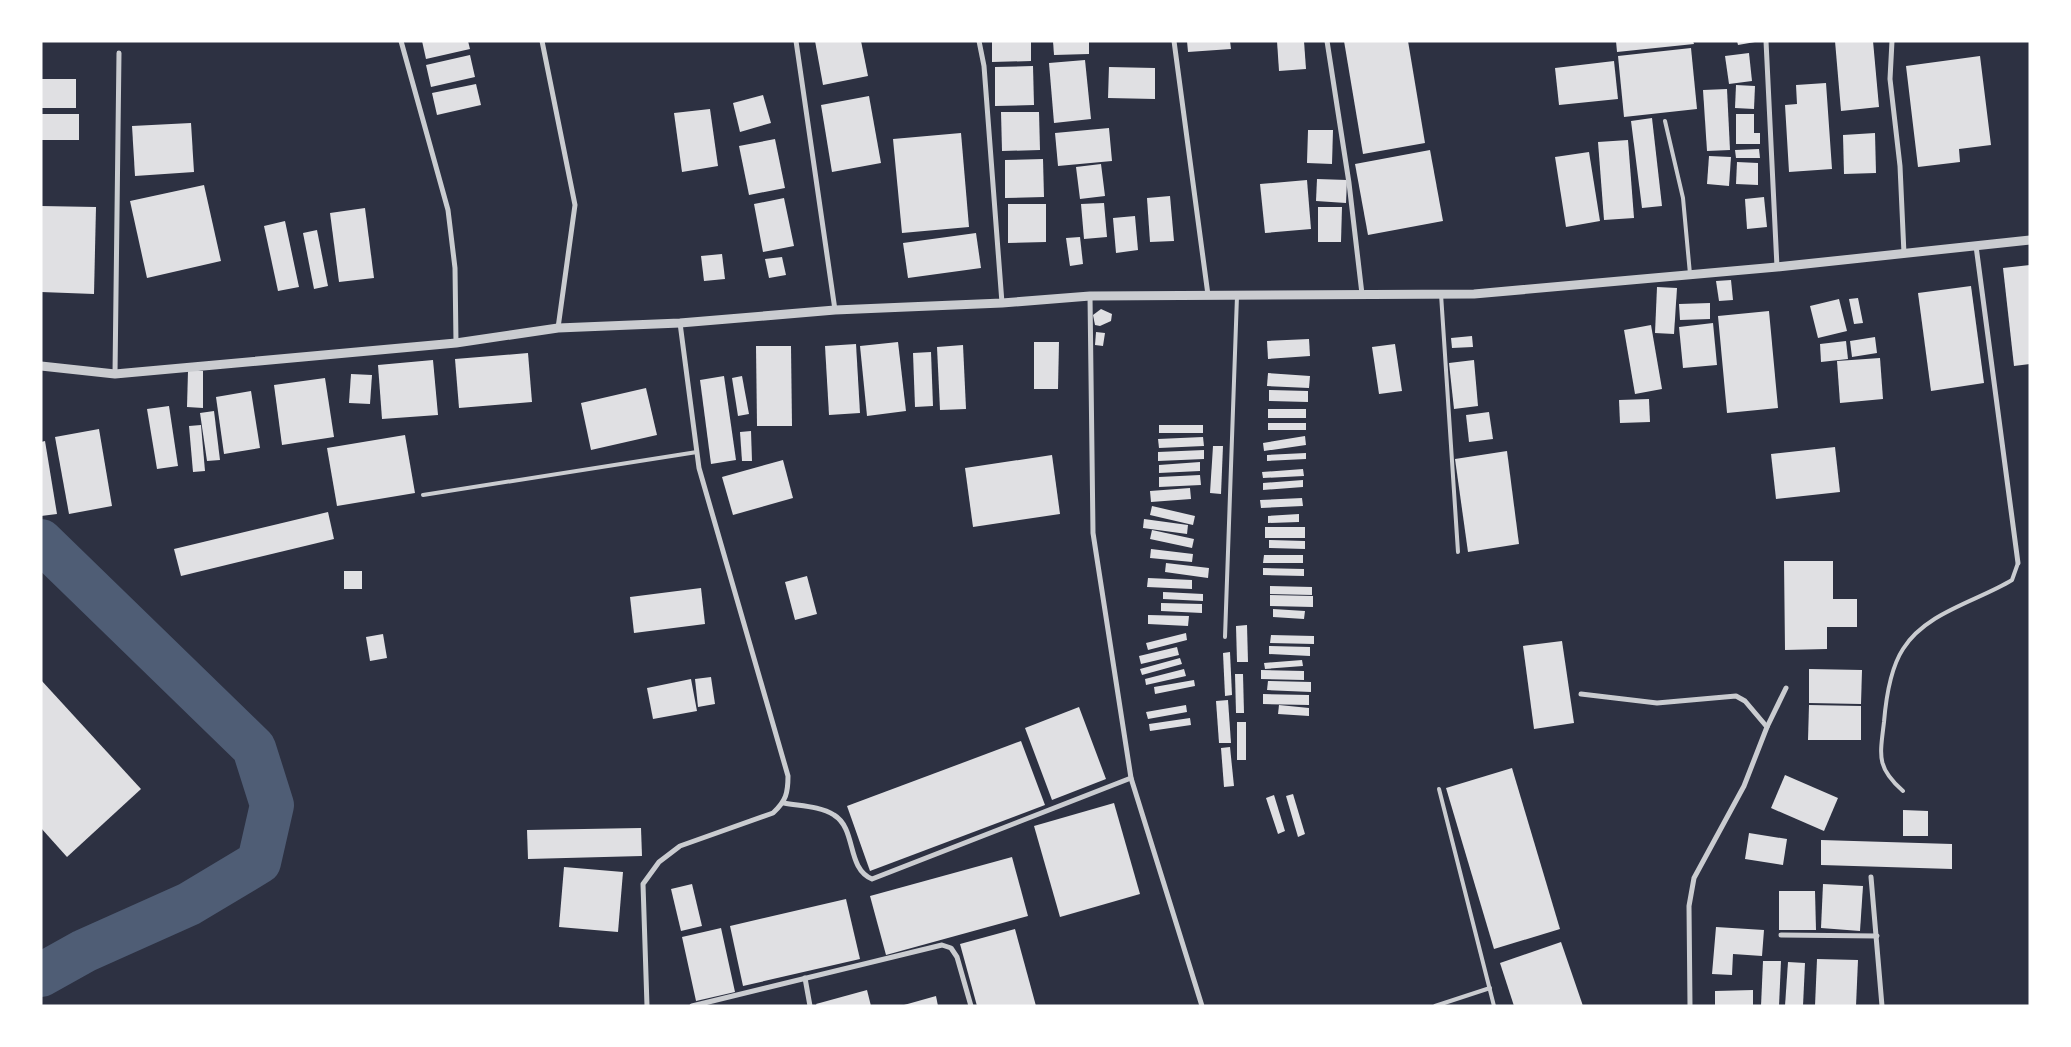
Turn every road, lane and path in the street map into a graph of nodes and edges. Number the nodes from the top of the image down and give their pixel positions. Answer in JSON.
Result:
{"nodes":[{"id":1,"x":401,"y":41,"type":"edge"},
{"id":2,"x":542,"y":41,"type":"edge"},
{"id":3,"x":796,"y":41,"type":"edge"},
{"id":4,"x":979,"y":41,"type":"edge"},
{"id":5,"x":1174,"y":41,"type":"edge"},
{"id":6,"x":1327,"y":41,"type":"edge"},
{"id":7,"x":1766,"y":41,"type":"edge"},
{"id":8,"x":1892,"y":41,"type":"edge"},
{"id":9,"x":119,"y":53,"type":"dead end"},
{"id":10,"x":1665,"y":121,"type":"dead end"},
{"id":11,"x":2030,"y":240,"type":"edge"},
{"id":12,"x":1976,"y":246,"type":"junction"},
{"id":13,"x":1904,"y":254,"type":"junction"},
{"id":14,"x":1776,"y":267,"type":"junction"},
{"id":15,"x":1690,"y":275,"type":"junction"},
{"id":16,"x":1362,"y":294,"type":"junction"},
{"id":17,"x":1441,"y":294,"type":"junction"},
{"id":18,"x":1208,"y":295,"type":"junction"},
{"id":19,"x":1090,"y":296,"type":"junction"},
{"id":20,"x":1237,"y":296,"type":"junction"},
{"id":21,"x":1002,"y":303,"type":"junction"},
{"id":22,"x":835,"y":310,"type":"junction"},
{"id":23,"x":680,"y":323,"type":"junction"},
{"id":24,"x":558,"y":328,"type":"junction"},
{"id":25,"x":456,"y":343,"type":"junction"},
{"id":26,"x":41,"y":366,"type":"edge"},
{"id":27,"x":115,"y":374,"type":"junction"},
{"id":28,"x":697,"y":452,"type":"junction"},
{"id":29,"x":423,"y":495,"type":"dead end"},
{"id":30,"x":1458,"y":552,"type":"dead end"},
{"id":31,"x":2018,"y":563,"type":"joint"},
{"id":32,"x":1225,"y":637,"type":"dead end"},
{"id":33,"x":1786,"y":688,"type":"dead end"},
{"id":34,"x":1582,"y":694,"type":"dead end"},
{"id":35,"x":1767,"y":727,"type":"junction"},
{"id":36,"x":1131,"y":778,"type":"junction"},
{"id":37,"x":1439,"y":789,"type":"dead end"},
{"id":38,"x":1903,"y":791,"type":"dead end"},
{"id":39,"x":784,"y":803,"type":"junction"},
{"id":40,"x":1871,"y":877,"type":"dead end"},
{"id":41,"x":1781,"y":935,"type":"dead end"},
{"id":42,"x":1877,"y":936,"type":"junction"},
{"id":43,"x":805,"y":978,"type":"junction"},
{"id":44,"x":1490,"y":988,"type":"junction"},
{"id":45,"x":647,"y":1006,"type":"edge"},
{"id":46,"x":692,"y":1006,"type":"edge"},
{"id":47,"x":810,"y":1006,"type":"edge"},
{"id":48,"x":971,"y":1006,"type":"edge"},
{"id":49,"x":1202,"y":1006,"type":"edge"},
{"id":50,"x":1435,"y":1006,"type":"edge"},
{"id":51,"x":1494,"y":1006,"type":"edge"},
{"id":52,"x":1690,"y":1006,"type":"edge"},
{"id":53,"x":1882,"y":1006,"type":"edge"}],
"edges":[{"from":1,"to":25,"type":"street"},
{"from":2,"to":24,"type":"street"},
{"from":3,"to":22,"type":"street"},
{"from":4,"to":21,"type":"street"},
{"from":5,"to":18,"type":"street"},
{"from":6,"to":16,"type":"street"},
{"from":7,"to":14,"type":"street"},
{"from":8,"to":13,"type":"street"},
{"from":9,"to":27,"type":"street"},
{"from":10,"to":15,"type":"lane"},
{"from":11,"to":12,"type":"street"},
{"from":12,"to":13,"type":"street"},
{"from":12,"to":31,"type":"street"},
{"from":13,"to":14,"type":"street"},
{"from":14,"to":15,"type":"street"},
{"from":15,"to":17,"type":"street"},
{"from":16,"to":17,"type":"street"},
{"from":16,"to":20,"type":"street"},
{"from":17,"to":30,"type":"lane"},
{"from":18,"to":19,"type":"street"},
{"from":18,"to":20,"type":"street"},
{"from":19,"to":21,"type":"street"},
{"from":19,"to":36,"type":"street"},
{"from":20,"to":32,"type":"lane"},
{"from":21,"to":22,"type":"street"},
{"from":22,"to":23,"type":"street"},
{"from":23,"to":24,"type":"street"},
{"from":23,"to":28,"type":"street"},
{"from":24,"to":25,"type":"street"},
{"from":25,"to":27,"type":"street"},
{"from":26,"to":27,"type":"street"},
{"from":28,"to":29,"type":"lane"},
{"from":28,"to":39,"type":"street"},
{"from":31,"to":38,"type":"lane"},
{"from":33,"to":35,"type":"street"},
{"from":34,"to":35,"type":"street"},
{"from":35,"to":52,"type":"street"},
{"from":36,"to":39,"type":"street"},
{"from":36,"to":49,"type":"street"},
{"from":37,"to":44,"type":"lane"},
{"from":39,"to":45,"type":"street"},
{"from":40,"to":42,"type":"street"},
{"from":41,"to":42,"type":"street"},
{"from":42,"to":53,"type":"street"},
{"from":43,"to":46,"type":"street"},
{"from":43,"to":47,"type":"street"},
{"from":43,"to":48,"type":"street"},
{"from":44,"to":50,"type":"lane"},
{"from":44,"to":51,"type":"lane"}]}
